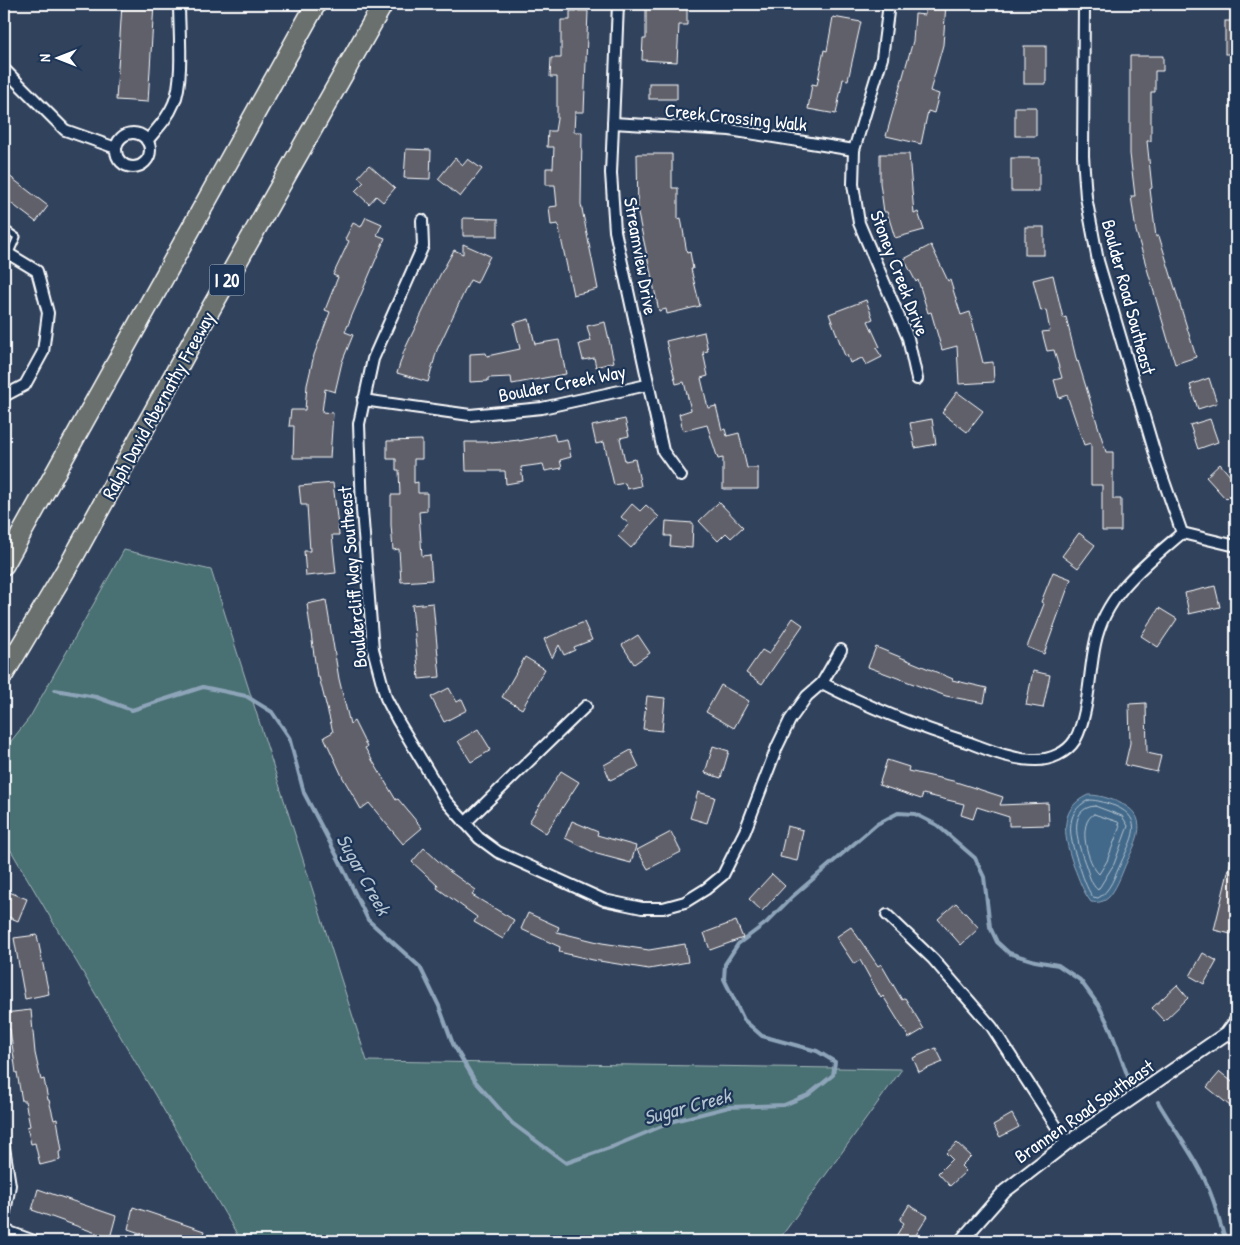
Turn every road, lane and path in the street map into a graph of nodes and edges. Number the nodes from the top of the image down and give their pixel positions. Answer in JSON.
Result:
{"nodes":[{"id":1,"x":179,"y":4,"type":"edge"},
{"id":2,"x":316,"y":4,"type":"edge"},
{"id":3,"x":383,"y":4,"type":"edge"},
{"id":4,"x":618,"y":4,"type":"edge"},
{"id":5,"x":889,"y":4,"type":"edge"},
{"id":6,"x":1084,"y":4,"type":"edge"},
{"id":7,"x":4,"y":69,"type":"edge"},
{"id":8,"x":613,"y":123,"type":"junction"},
{"id":9,"x":147,"y":141,"type":"junction"},
{"id":10,"x":116,"y":148,"type":"junction"},
{"id":11,"x":854,"y":150,"type":"junction"},
{"id":12,"x":422,"y":220,"type":"dead end"},
{"id":13,"x":4,"y":228,"type":"edge"},
{"id":14,"x":7,"y":252,"type":"edge"},
{"id":15,"x":917,"y":379,"type":"dead end"},
{"id":16,"x":648,"y":384,"type":"junction"},
{"id":17,"x":4,"y":396,"type":"edge"},
{"id":18,"x":363,"y":400,"type":"junction"},
{"id":19,"x":681,"y":476,"type":"dead end"},
{"id":20,"x":1182,"y":533,"type":"junction"},
{"id":21,"x":1236,"y":546,"type":"edge"},
{"id":22,"x":4,"y":565,"type":"edge"},
{"id":23,"x":841,"y":650,"type":"dead end"},
{"id":24,"x":4,"y":674,"type":"edge"},
{"id":25,"x":822,"y":683,"type":"junction"},
{"id":26,"x":586,"y":706,"type":"dead end"},
{"id":27,"x":465,"y":823,"type":"junction"},
{"id":28,"x":887,"y":915,"type":"dead end"},
{"id":29,"x":1236,"y":1021,"type":"edge"},
{"id":30,"x":1232,"y":1036,"type":"edge"},
{"id":31,"x":1067,"y":1143,"type":"junction"},
{"id":32,"x":4,"y":1147,"type":"edge"},
{"id":33,"x":4,"y":1217,"type":"edge"},
{"id":34,"x":4,"y":1230,"type":"edge"},
{"id":35,"x":34,"y":1241,"type":"edge"},
{"id":36,"x":961,"y":1241,"type":"edge"}],
"edges":[{"from":1,"to":9,"type":"street"},
{"from":2,"to":22,"type":"highway"},
{"from":3,"to":24,"type":"highway","name":"Ralph David Abernathy Freeway","number":"I 20"},
{"from":4,"to":8,"type":"street","name":"Streamview Drive"},
{"from":5,"to":11,"type":"street","name":"Stoney Creek Drive"},
{"from":6,"to":20,"type":"street","name":"Boulder Road Southeast"},
{"from":7,"to":10,"type":"street"},
{"from":8,"to":11,"type":"street","name":"Creek Crossing Walk"},
{"from":8,"to":16,"type":"street","name":"Streamview Drive"},
{"from":9,"to":10,"type":"street"},
{"from":9,"to":10,"type":"street"},
{"from":11,"to":15,"type":"street","name":"Stoney Creek Drive"},
{"from":12,"to":18,"type":"street","name":"Bouldercliff Way Southeast"},
{"from":13,"to":14,"type":"lane"},
{"from":14,"to":17,"type":"street"},
{"from":16,"to":18,"type":"street","name":"Boulder Creek Way"},
{"from":16,"to":19,"type":"street","name":"Streamview Drive"},
{"from":18,"to":27,"type":"street","name":"Bouldercliff Way Southeast"},
{"from":20,"to":21,"type":"street"},
{"from":20,"to":25,"type":"street"},
{"from":23,"to":25,"type":"street","name":"Bouldercliff Way Southeast"},
{"from":25,"to":27,"type":"street","name":"Bouldercliff Way Southeast"},
{"from":26,"to":27,"type":"street"},
{"from":28,"to":31,"type":"street"},
{"from":29,"to":30,"type":"street","name":"Brannen Road Southeast"},
{"from":30,"to":31,"type":"street","name":"Brannen Road Southeast"},
{"from":31,"to":36,"type":"street","name":"Brannen Road Southeast"},
{"from":32,"to":33,"type":"street"},
{"from":34,"to":35,"type":"street"}]}
